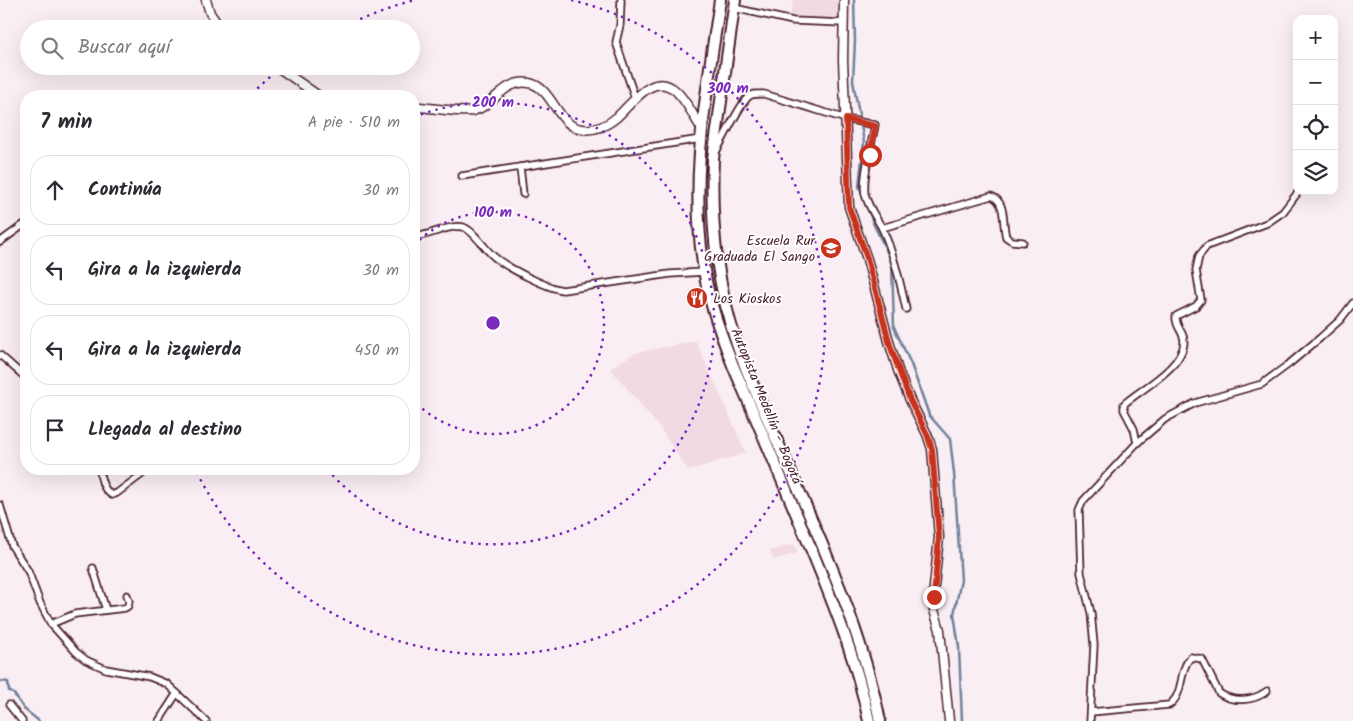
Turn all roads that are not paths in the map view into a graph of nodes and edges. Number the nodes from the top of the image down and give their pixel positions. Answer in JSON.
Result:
{"nodes":[{"id":1,"x":206,"y":0,"type":"edge"},
{"id":2,"x":622,"y":0,"type":"edge"},
{"id":3,"x":720,"y":0,"type":"edge"},
{"id":4,"x":844,"y":0,"type":"edge"},
{"id":5,"x":734,"y":4,"type":"edge"},
{"id":6,"x":215,"y":20,"type":"edge"},
{"id":7,"x":844,"y":23,"type":"junction"},
{"id":8,"x":289,"y":75,"type":"edge"},
{"id":9,"x":311,"y":90,"type":"edge"},
{"id":10,"x":635,"y":98,"type":"junction"},
{"id":11,"x":420,"y":108,"type":"edge"},
{"id":12,"x":846,"y":119,"type":"junction"},
{"id":13,"x":701,"y":134,"type":"junction"},
{"id":14,"x":713,"y":159,"type":"junction"},
{"id":15,"x":520,"y":167,"type":"junction"},
{"id":16,"x":462,"y":176,"type":"dead end"},
{"id":17,"x":522,"y":194,"type":"dead end"},
{"id":18,"x":1296,"y":195,"type":"edge"},
{"id":19,"x":20,"y":228,"type":"edge"},
{"id":20,"x":882,"y":228,"type":"junction"},
{"id":21,"x":420,"y":236,"type":"edge"},
{"id":22,"x":0,"y":242,"type":"edge"},
{"id":23,"x":1023,"y":242,"type":"dead end"},
{"id":24,"x":704,"y":272,"type":"junction"},
{"id":25,"x":1353,"y":303,"type":"edge"},
{"id":26,"x":906,"y":309,"type":"dead end"},
{"id":27,"x":0,"y":355,"type":"edge"},
{"id":28,"x":20,"y":373,"type":"edge"},
{"id":29,"x":1137,"y":442,"type":"junction"},
{"id":30,"x":100,"y":475,"type":"edge"},
{"id":31,"x":142,"y":475,"type":"edge"},
{"id":32,"x":0,"y":505,"type":"edge"},
{"id":33,"x":93,"y":568,"type":"dead end"},
{"id":34,"x":126,"y":594,"type":"dead end"},
{"id":35,"x":106,"y":610,"type":"junction"},
{"id":36,"x":51,"y":624,"type":"junction"},
{"id":37,"x":1268,"y":691,"type":"dead end"},
{"id":38,"x":178,"y":693,"type":"junction"},
{"id":39,"x":9,"y":705,"type":"dead end"},
{"id":40,"x":1091,"y":712,"type":"junction"},
{"id":41,"x":22,"y":721,"type":"edge"},
{"id":42,"x":159,"y":721,"type":"edge"},
{"id":43,"x":206,"y":721,"type":"edge"},
{"id":44,"x":869,"y":721,"type":"edge"},
{"id":45,"x":880,"y":721,"type":"edge"},
{"id":46,"x":949,"y":721,"type":"edge"},
{"id":47,"x":1090,"y":721,"type":"edge"}],
"edges":[{"from":1,"to":6,"type":"street"},
{"from":2,"to":10,"type":"street"},
{"from":3,"to":13,"type":"highway","name":"Autopista Medellín - Bogotá"},
{"from":4,"to":7,"type":"street"},
{"from":5,"to":7,"type":"street"},
{"from":5,"to":14,"type":"highway","name":"Autopista Medellín - Bogotá"},
{"from":7,"to":12,"type":"street"},
{"from":8,"to":9,"type":"street"},
{"from":10,"to":11,"type":"street"},
{"from":10,"to":13,"type":"street"},
{"from":12,"to":14,"type":"street"},
{"from":12,"to":20,"type":"street"},
{"from":12,"to":46,"type":"street"},
{"from":13,"to":15,"type":"street"},
{"from":13,"to":24,"type":"highway","name":"Autopista Medellín - Bogotá"},
{"from":14,"to":45,"type":"highway","name":"Autopista Medellín - Bogotá"},
{"from":15,"to":16,"type":"street"},
{"from":15,"to":17,"type":"street"},
{"from":18,"to":29,"type":"street"},
{"from":19,"to":22,"type":"street"},
{"from":20,"to":23,"type":"street"},
{"from":20,"to":26,"type":"street"},
{"from":21,"to":24,"type":"street"},
{"from":24,"to":44,"type":"highway","name":"Autopista Medellín - Bogotá"},
{"from":25,"to":29,"type":"street"},
{"from":27,"to":28,"type":"street"},
{"from":29,"to":40,"type":"street"},
{"from":30,"to":31,"type":"street"},
{"from":32,"to":36,"type":"street"},
{"from":33,"to":35,"type":"street"},
{"from":34,"to":35,"type":"street"},
{"from":35,"to":36,"type":"street"},
{"from":36,"to":38,"type":"street"},
{"from":37,"to":40,"type":"street"},
{"from":38,"to":42,"type":"street"},
{"from":38,"to":43,"type":"street"},
{"from":39,"to":41,"type":"street"},
{"from":40,"to":47,"type":"street"}]}
